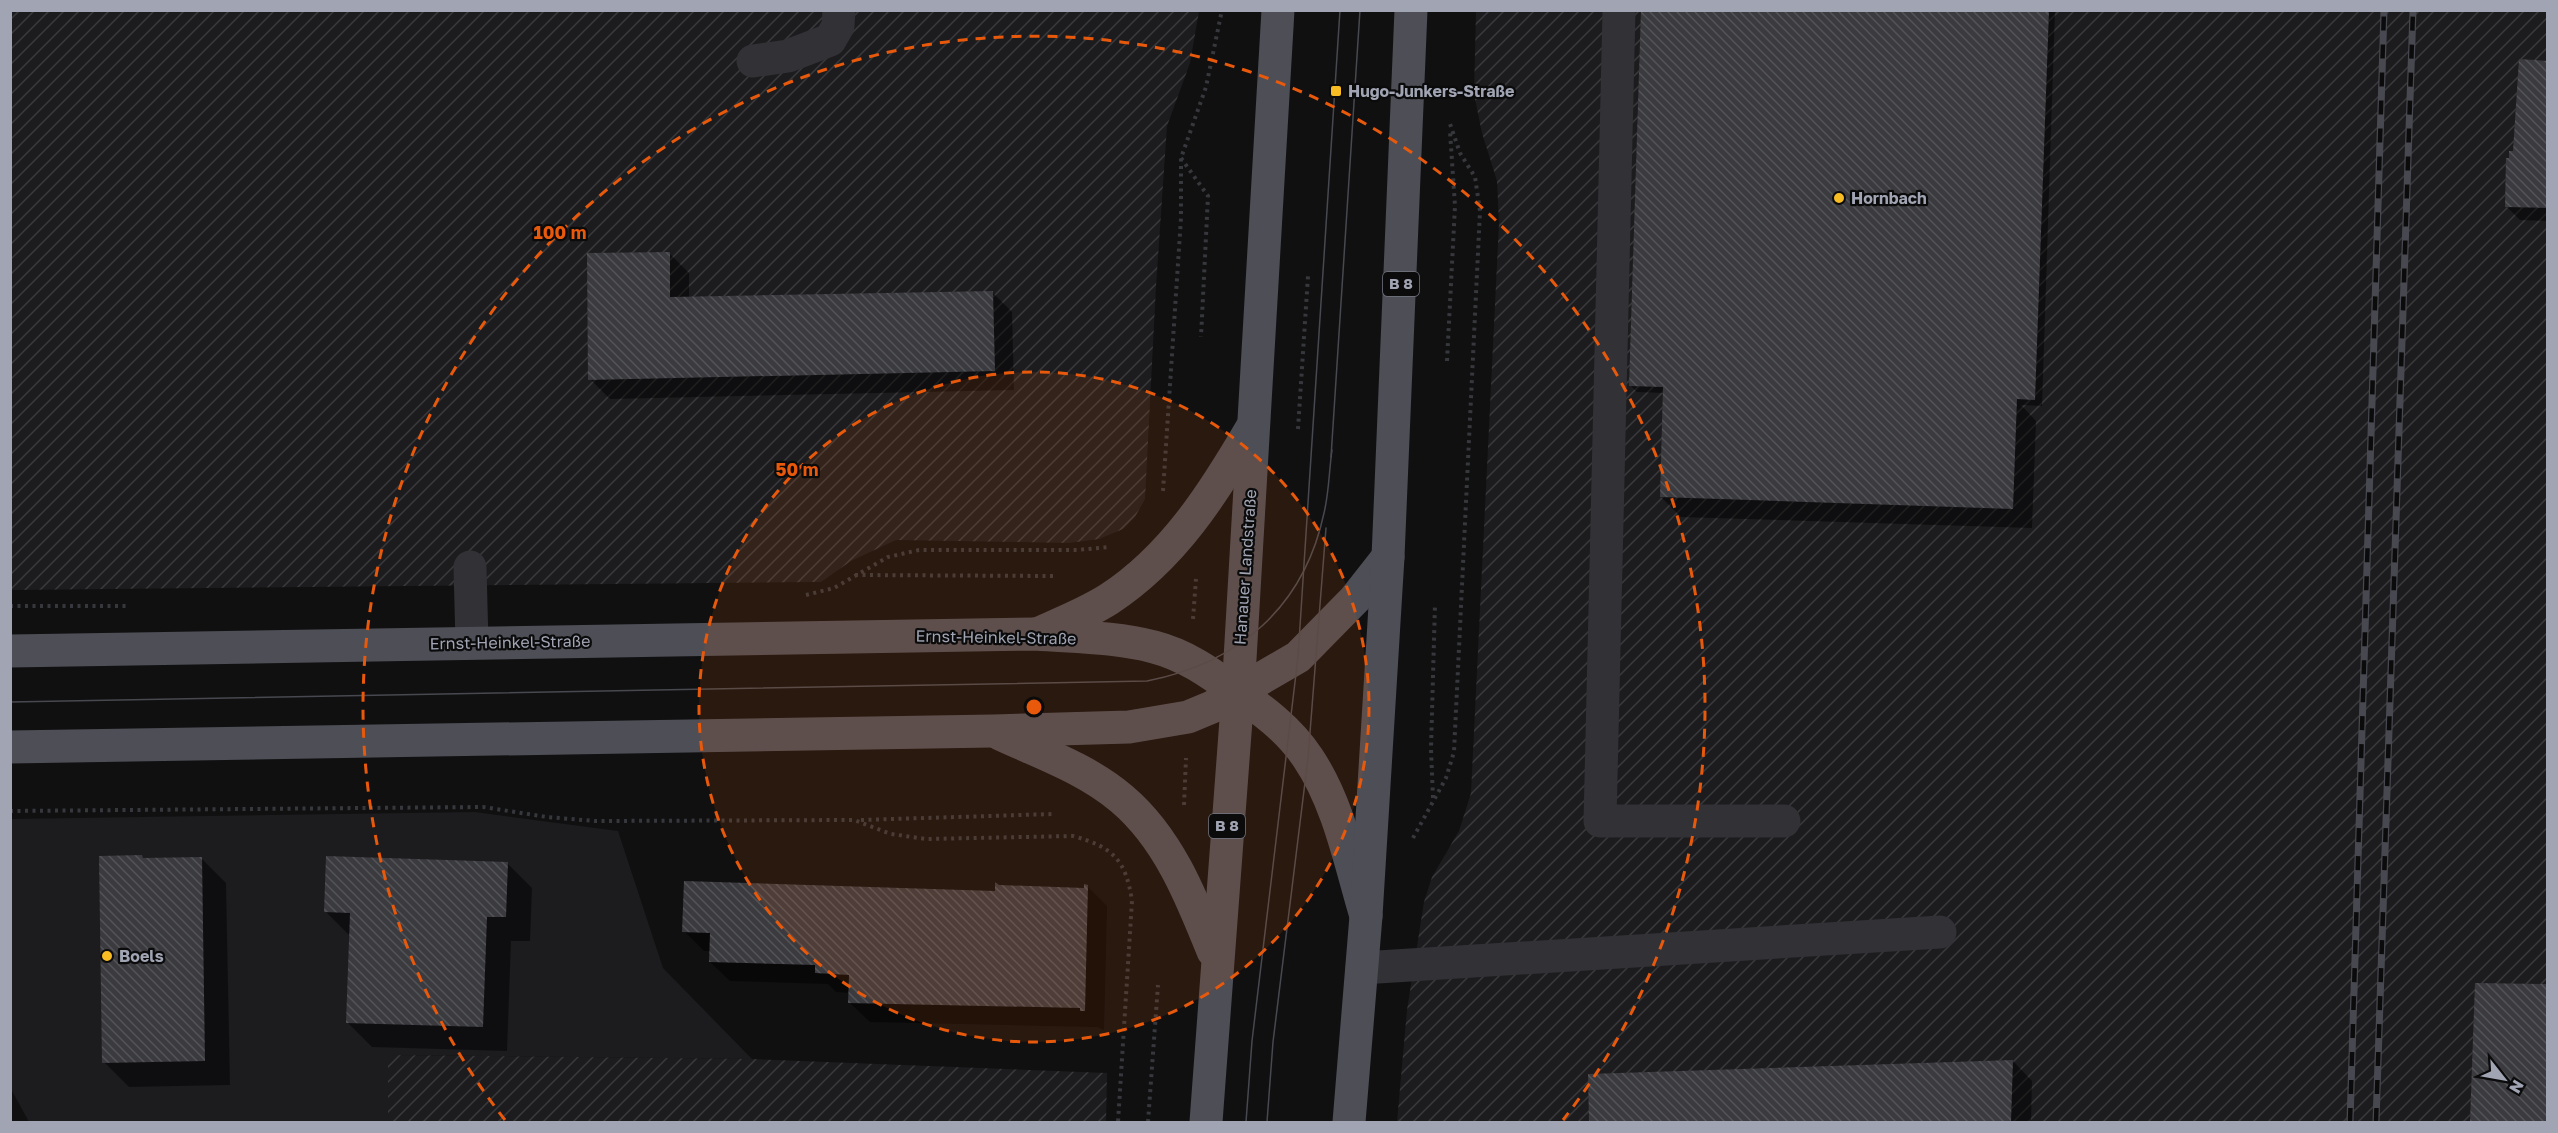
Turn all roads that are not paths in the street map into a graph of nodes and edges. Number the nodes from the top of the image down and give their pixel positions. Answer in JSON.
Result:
{"nodes":[{"id":1,"x":839,"y":10,"type":"edge"},
{"id":2,"x":1278,"y":10,"type":"edge"},
{"id":3,"x":1411,"y":10,"type":"edge"},
{"id":4,"x":1619,"y":10,"type":"edge"},
{"id":5,"x":753,"y":61,"type":"dead end"},
{"id":6,"x":1255,"y":422,"type":"junction"},
{"id":7,"x":1388,"y":557,"type":"junction"},
{"id":8,"x":470,"y":567,"type":"dead end"},
{"id":9,"x":1036,"y":634,"type":"junction"},
{"id":10,"x":472,"y":643,"type":"junction"},
{"id":11,"x":10,"y":651,"type":"edge"},
{"id":12,"x":1238,"y":693,"type":"junction"},
{"id":13,"x":993,"y":731,"type":"junction"},
{"id":14,"x":10,"y":747,"type":"edge"},
{"id":15,"x":1784,"y":821,"type":"dead end"},
{"id":16,"x":1366,"y":916,"type":"junction"},
{"id":17,"x":1940,"y":932,"type":"dead end"},
{"id":18,"x":1216,"y":959,"type":"junction"},
{"id":19,"x":1362,"y":968,"type":"junction"},
{"id":20,"x":1206,"y":1122,"type":"edge"},
{"id":21,"x":1349,"y":1122,"type":"edge"}],
"edges":[{"from":1,"to":5,"type":"lane"},
{"from":2,"to":6,"type":"main road","name":"Hanauer Landstraße","number":"B 8"},
{"from":3,"to":7,"type":"main road","number":"B 8"},
{"from":4,"to":15,"type":"lane"},
{"from":6,"to":9,"type":"main road"},
{"from":6,"to":12,"type":"main road","name":"Hanauer Landstraße","number":"B 8"},
{"from":7,"to":12,"type":"main road"},
{"from":7,"to":16,"type":"main road","number":"B 8"},
{"from":8,"to":10,"type":"lane"},
{"from":9,"to":10,"type":"main road","name":"Ernst-Heinkel-Straße"},
{"from":9,"to":12,"type":"main road","name":"Ernst-Heinkel-Straße"},
{"from":10,"to":11,"type":"main road","name":"Ernst-Heinkel-Straße"},
{"from":12,"to":13,"type":"main road"},
{"from":12,"to":16,"type":"main road","name":"Ernst-Heinkel-Straße"},
{"from":12,"to":18,"type":"main road","name":"Hanauer Landstraße","number":"B 8"},
{"from":13,"to":14,"type":"main road"},
{"from":13,"to":18,"type":"main road"},
{"from":16,"to":19,"type":"main road","number":"B 8"},
{"from":17,"to":19,"type":"lane"},
{"from":18,"to":20,"type":"main road","name":"Hanauer Landstraße","number":"B 8"},
{"from":19,"to":21,"type":"main road","number":"B 8"}]}
